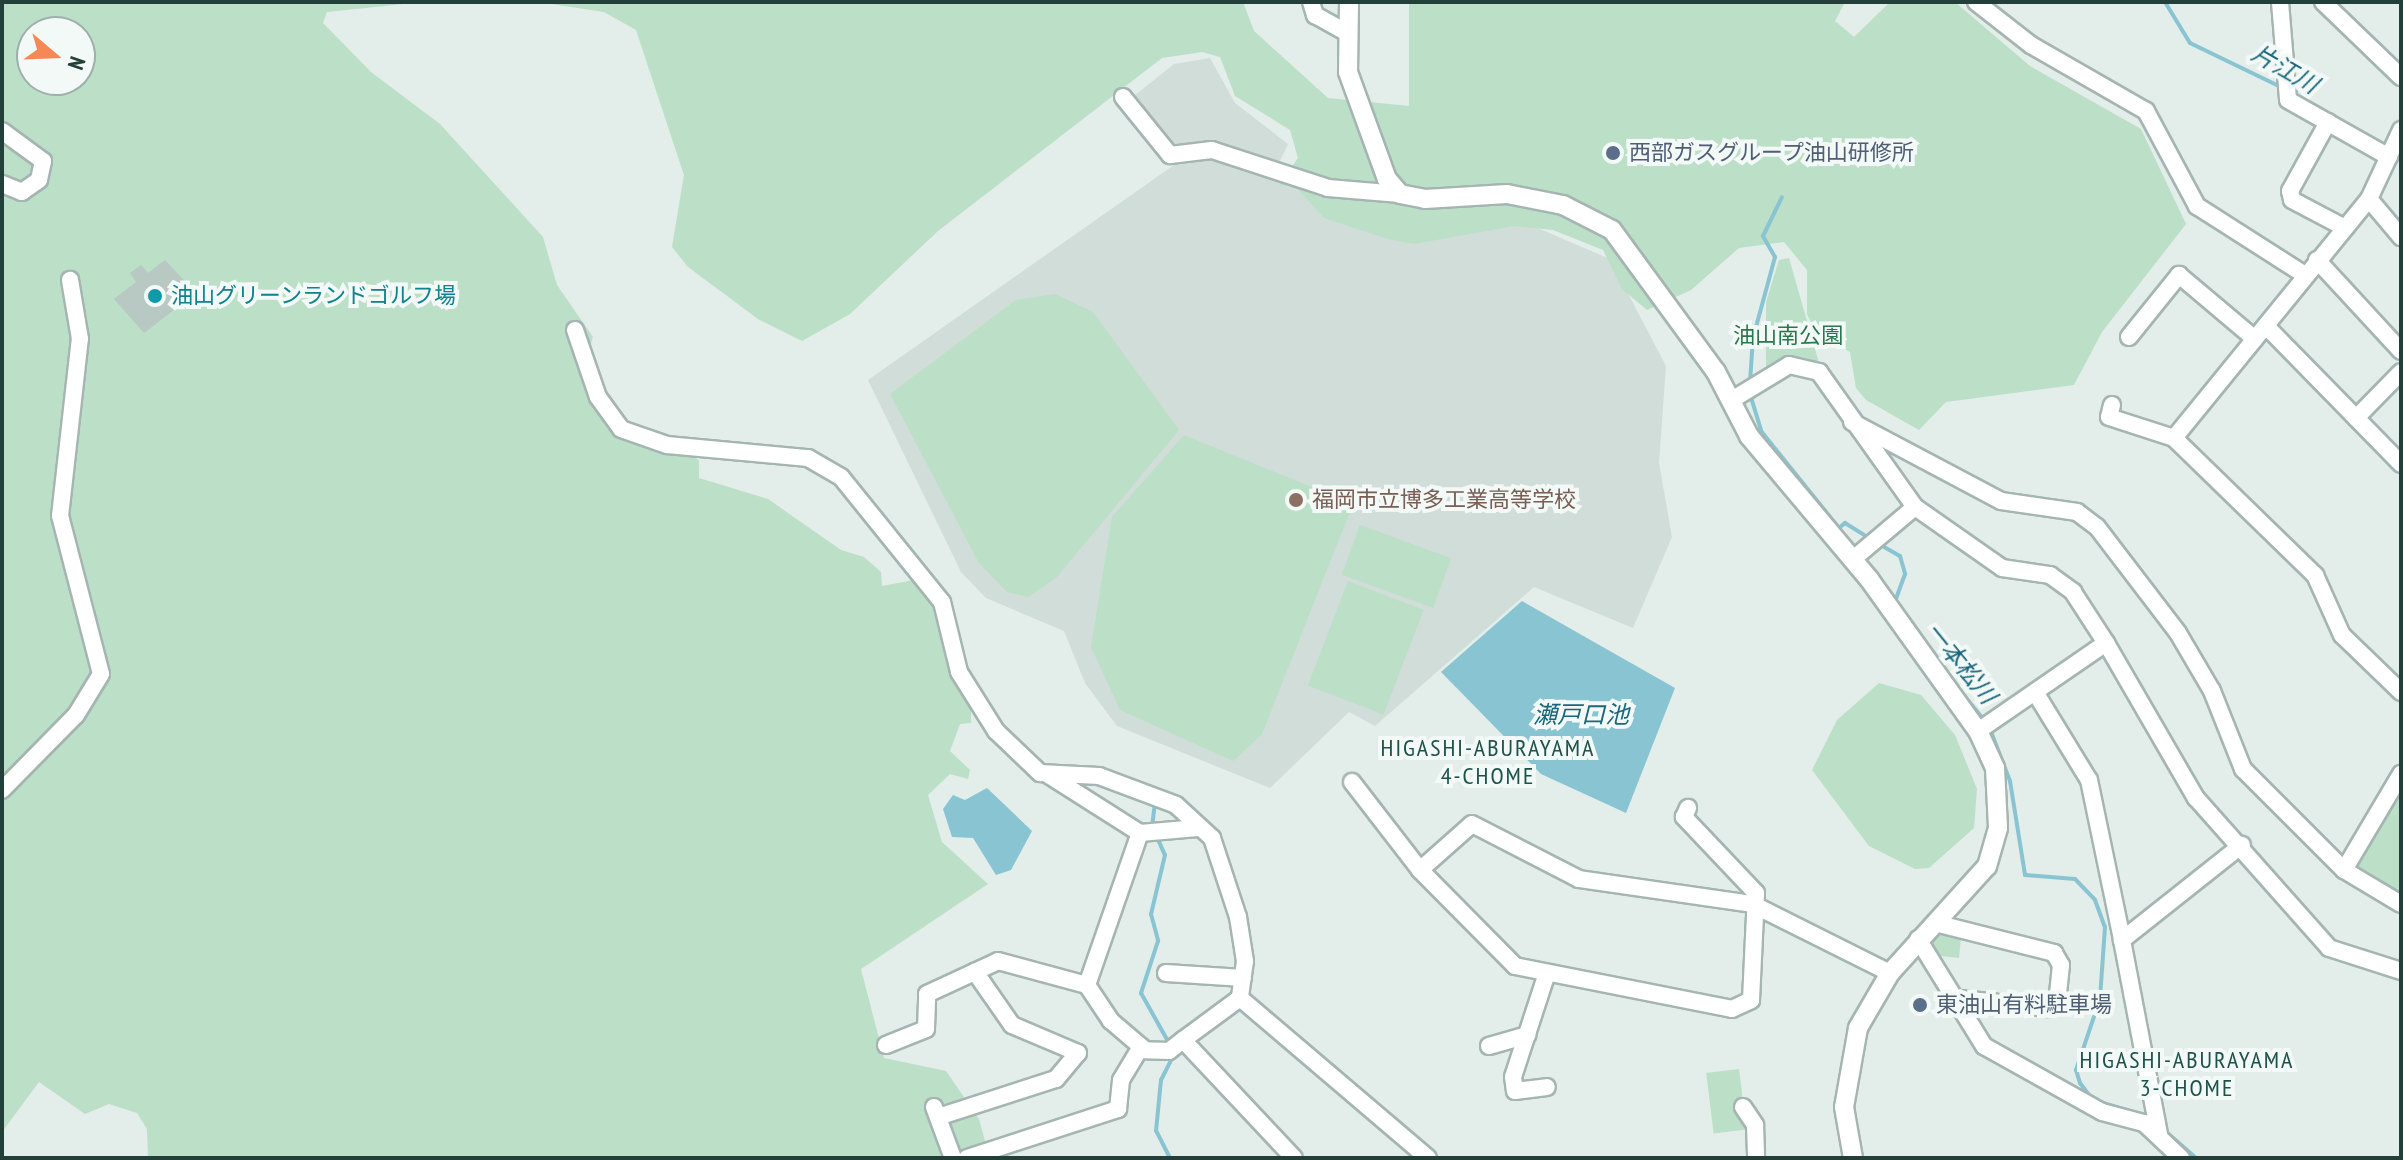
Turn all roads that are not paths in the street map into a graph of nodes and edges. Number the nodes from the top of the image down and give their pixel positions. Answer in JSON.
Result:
{"nodes":[{"id":1,"x":1311,"y":2,"type":"edge"},
{"id":2,"x":1349,"y":2,"type":"edge"},
{"id":3,"x":1976,"y":2,"type":"edge"},
{"id":4,"x":2280,"y":2,"type":"edge"},
{"id":5,"x":2323,"y":2,"type":"edge"},
{"id":6,"x":1344,"y":31,"type":"junction"},
{"id":7,"x":2401,"y":77,"type":"edge"},
{"id":8,"x":1123,"y":97,"type":"dead end"},
{"id":9,"x":2328,"y":122,"type":"junction"},
{"id":10,"x":2,"y":131,"type":"edge"},
{"id":11,"x":2399,"y":134,"type":"edge"},
{"id":12,"x":2389,"y":157,"type":"junction"},
{"id":13,"x":2,"y":184,"type":"edge"},
{"id":14,"x":1400,"y":194,"type":"junction"},
{"id":15,"x":2369,"y":199,"type":"junction"},
{"id":16,"x":2345,"y":228,"type":"junction"},
{"id":17,"x":2401,"y":237,"type":"edge"},
{"id":18,"x":2317,"y":260,"type":"junction"},
{"id":19,"x":2305,"y":275,"type":"junction"},
{"id":20,"x":70,"y":280,"type":"dead end"},
{"id":21,"x":575,"y":330,"type":"dead end"},
{"id":22,"x":2260,"y":332,"type":"junction"},
{"id":23,"x":2135,"y":335,"type":"dead end"},
{"id":24,"x":2401,"y":351,"type":"edge"},
{"id":25,"x":2401,"y":372,"type":"edge"},
{"id":26,"x":1735,"y":399,"type":"junction"},
{"id":27,"x":2112,"y":405,"type":"dead end"},
{"id":28,"x":2356,"y":418,"type":"junction"},
{"id":29,"x":1852,"y":422,"type":"junction"},
{"id":30,"x":2174,"y":438,"type":"junction"},
{"id":31,"x":2401,"y":464,"type":"edge"},
{"id":32,"x":1915,"y":507,"type":"junction"},
{"id":33,"x":1852,"y":560,"type":"junction"},
{"id":34,"x":2106,"y":643,"type":"junction"},
{"id":35,"x":2035,"y":692,"type":"junction"},
{"id":36,"x":2401,"y":692,"type":"edge"},
{"id":37,"x":1978,"y":730,"type":"junction"},
{"id":38,"x":1047,"y":774,"type":"junction"},
{"id":39,"x":2399,"y":781,"type":"edge"},
{"id":40,"x":1352,"y":782,"type":"dead end"},
{"id":41,"x":2,"y":790,"type":"edge"},
{"id":42,"x":1688,"y":808,"type":"dead end"},
{"id":43,"x":1198,"y":828,"type":"junction"},
{"id":44,"x":1142,"y":833,"type":"junction"},
{"id":45,"x":2242,"y":845,"type":"junction"},
{"id":46,"x":1420,"y":870,"type":"junction"},
{"id":47,"x":2344,"y":870,"type":"junction"},
{"id":48,"x":1752,"y":904,"type":"junction"},
{"id":49,"x":2401,"y":904,"type":"edge"},
{"id":50,"x":1935,"y":923,"type":"junction"},
{"id":51,"x":1918,"y":939,"type":"junction"},
{"id":52,"x":2122,"y":940,"type":"junction"},
{"id":53,"x":2401,"y":971,"type":"edge"},
{"id":54,"x":975,"y":972,"type":"junction"},
{"id":55,"x":1166,"y":973,"type":"dead end"},
{"id":56,"x":1547,"y":973,"type":"junction"},
{"id":57,"x":1890,"y":973,"type":"junction"},
{"id":58,"x":1243,"y":978,"type":"junction"},
{"id":59,"x":1087,"y":985,"type":"junction"},
{"id":60,"x":1240,"y":998,"type":"junction"},
{"id":61,"x":1951,"y":998,"type":"junction"},
{"id":62,"x":1527,"y":1035,"type":"junction"},
{"id":63,"x":1183,"y":1040,"type":"junction"},
{"id":64,"x":886,"y":1045,"type":"dead end"},
{"id":65,"x":1489,"y":1046,"type":"dead end"},
{"id":66,"x":1141,"y":1047,"type":"junction"},
{"id":67,"x":1547,"y":1087,"type":"dead end"},
{"id":68,"x":1743,"y":1107,"type":"dead end"},
{"id":69,"x":2158,"y":1133,"type":"junction"},
{"id":70,"x":953,"y":1158,"type":"edge"},
{"id":71,"x":967,"y":1158,"type":"edge"},
{"id":72,"x":1294,"y":1158,"type":"edge"},
{"id":73,"x":1428,"y":1158,"type":"edge"},
{"id":74,"x":1756,"y":1158,"type":"edge"},
{"id":75,"x":1853,"y":1158,"type":"edge"},
{"id":76,"x":2181,"y":1158,"type":"edge"}],
"edges":[{"from":1,"to":6,"type":"street"},
{"from":2,"to":6,"type":"street"},
{"from":3,"to":19,"type":"street"},
{"from":4,"to":9,"type":"street"},
{"from":5,"to":7,"type":"street"},
{"from":6,"to":14,"type":"street"},
{"from":8,"to":14,"type":"street"},
{"from":9,"to":12,"type":"street"},
{"from":9,"to":16,"type":"street"},
{"from":10,"to":13,"type":"street"},
{"from":11,"to":12,"type":"street"},
{"from":12,"to":15,"type":"street"},
{"from":14,"to":26,"type":"street"},
{"from":15,"to":16,"type":"street"},
{"from":15,"to":17,"type":"street"},
{"from":16,"to":18,"type":"street"},
{"from":18,"to":19,"type":"street"},
{"from":18,"to":24,"type":"street"},
{"from":19,"to":22,"type":"street"},
{"from":20,"to":41,"type":"street"},
{"from":21,"to":38,"type":"street"},
{"from":22,"to":23,"type":"street"},
{"from":22,"to":28,"type":"street"},
{"from":22,"to":30,"type":"street"},
{"from":25,"to":28,"type":"street"},
{"from":26,"to":29,"type":"street"},
{"from":26,"to":33,"type":"street"},
{"from":27,"to":30,"type":"street"},
{"from":28,"to":31,"type":"street"},
{"from":29,"to":32,"type":"street"},
{"from":29,"to":47,"type":"street"},
{"from":30,"to":36,"type":"street"},
{"from":32,"to":33,"type":"street"},
{"from":32,"to":34,"type":"street"},
{"from":33,"to":37,"type":"street"},
{"from":34,"to":35,"type":"street"},
{"from":34,"to":45,"type":"street"},
{"from":35,"to":37,"type":"street"},
{"from":35,"to":52,"type":"street"},
{"from":37,"to":50,"type":"street"},
{"from":38,"to":43,"type":"street"},
{"from":38,"to":44,"type":"street"},
{"from":39,"to":47,"type":"street"},
{"from":40,"to":46,"type":"street"},
{"from":42,"to":48,"type":"street"},
{"from":43,"to":44,"type":"street"},
{"from":43,"to":58,"type":"street"},
{"from":44,"to":59,"type":"street"},
{"from":45,"to":52,"type":"street"},
{"from":45,"to":53,"type":"street"},
{"from":46,"to":48,"type":"street"},
{"from":46,"to":56,"type":"street"},
{"from":47,"to":49,"type":"street"},
{"from":48,"to":56,"type":"street"},
{"from":48,"to":57,"type":"street"},
{"from":50,"to":51,"type":"street"},
{"from":50,"to":61,"type":"street"},
{"from":51,"to":57,"type":"street"},
{"from":51,"to":61,"type":"street"},
{"from":52,"to":69,"type":"street"},
{"from":54,"to":59,"type":"street"},
{"from":54,"to":64,"type":"street"},
{"from":54,"to":70,"type":"street"},
{"from":55,"to":58,"type":"street"},
{"from":56,"to":62,"type":"street"},
{"from":57,"to":75,"type":"street"},
{"from":58,"to":60,"type":"street"},
{"from":59,"to":66,"type":"street"},
{"from":60,"to":63,"type":"street"},
{"from":60,"to":73,"type":"street"},
{"from":61,"to":69,"type":"street"},
{"from":62,"to":65,"type":"street"},
{"from":62,"to":67,"type":"street"},
{"from":63,"to":66,"type":"street"},
{"from":63,"to":72,"type":"street"},
{"from":66,"to":71,"type":"street"},
{"from":68,"to":74,"type":"street"},
{"from":69,"to":76,"type":"street"}]}
